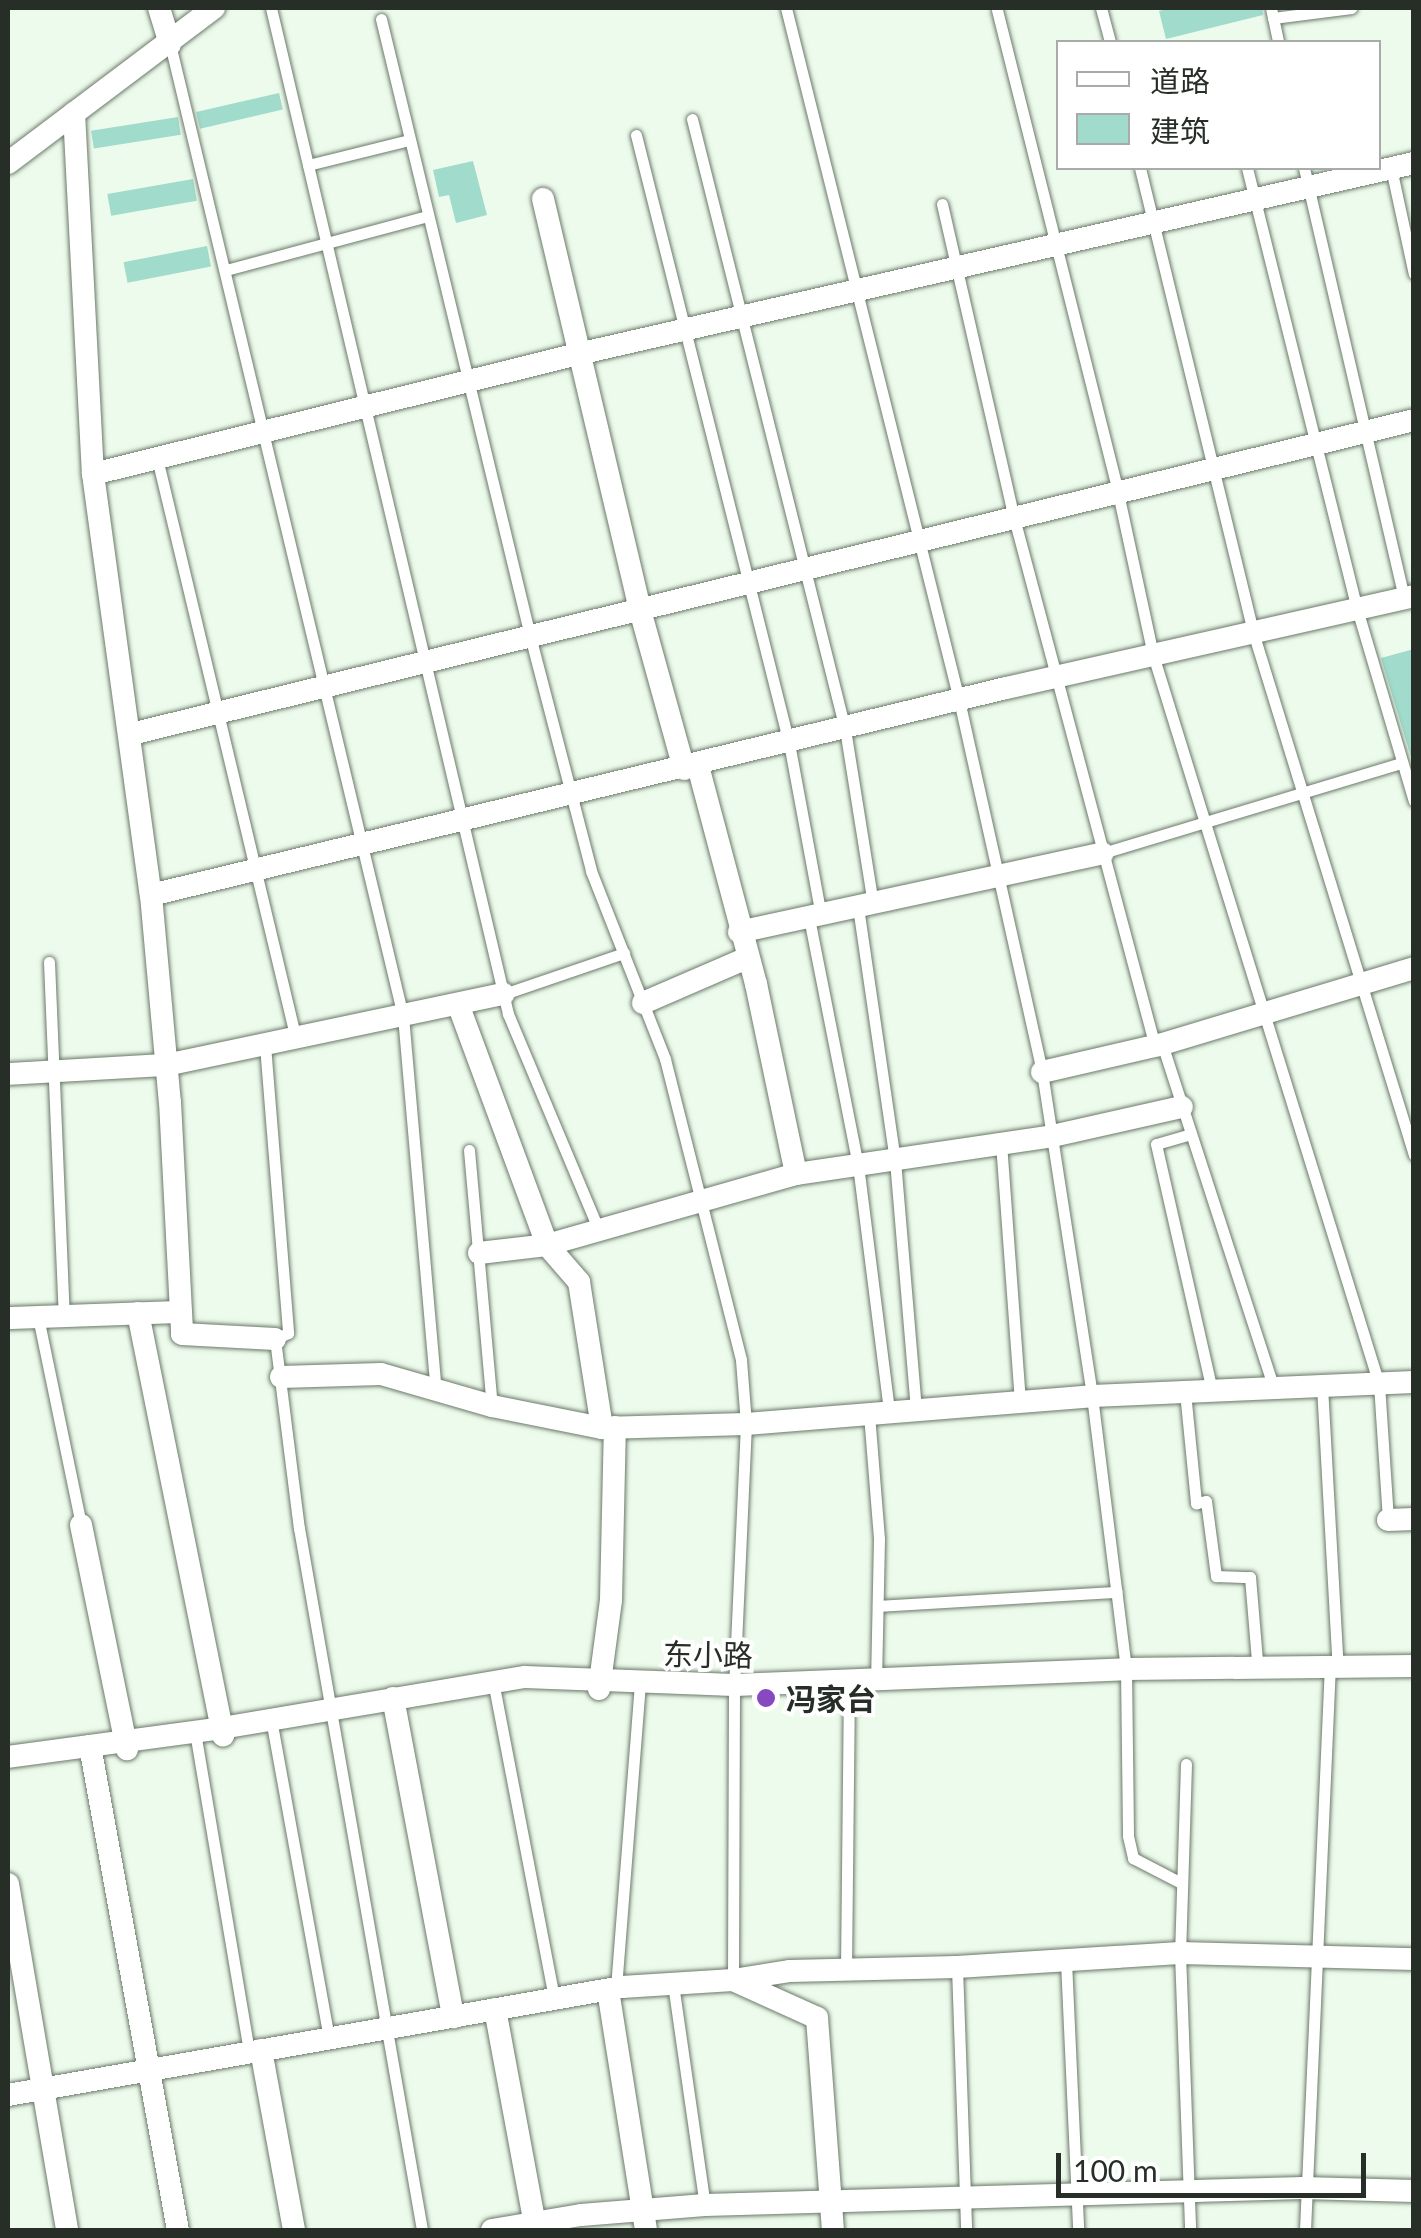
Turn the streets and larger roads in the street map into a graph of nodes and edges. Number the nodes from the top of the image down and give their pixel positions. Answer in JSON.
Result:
{"nodes":[{"id":1,"x":159,"y":8,"type":"edge"},
{"id":2,"x":214,"y":8,"type":"edge"},
{"id":3,"x":170,"y":44,"type":"junction"},
{"id":4,"x":74,"y":113,"type":"junction"},
{"id":5,"x":8,"y":163,"type":"edge"},
{"id":6,"x":1367,"y":170,"type":"edge"},
{"id":7,"x":1306,"y":177,"type":"edge"},
{"id":8,"x":543,"y":199,"type":"dead end"},
{"id":9,"x":578,"y":354,"type":"junction"},
{"id":10,"x":1414,"y":420,"type":"edge"},
{"id":11,"x":94,"y":474,"type":"junction"},
{"id":12,"x":1409,"y":597,"type":"edge"},
{"id":13,"x":640,"y":610,"type":"junction"},
{"id":14,"x":131,"y":734,"type":"junction"},
{"id":15,"x":691,"y":768,"type":"junction"},
{"id":16,"x":1103,"y":853,"type":"road end"},
{"id":17,"x":151,"y":896,"type":"junction"},
{"id":18,"x":739,"y":932,"type":"junction"},
{"id":19,"x":748,"y":958,"type":"junction"},
{"id":20,"x":1414,"y":968,"type":"edge"},
{"id":21,"x":504,"y":994,"type":"road end"},
{"id":22,"x":643,"y":1002,"type":"road end"},
{"id":23,"x":458,"y":1004,"type":"junction"},
{"id":24,"x":166,"y":1065,"type":"junction"},
{"id":25,"x":1042,"y":1072,"type":"road end"},
{"id":26,"x":8,"y":1074,"type":"edge"},
{"id":27,"x":1182,"y":1106,"type":"road end"},
{"id":28,"x":796,"y":1174,"type":"junction"},
{"id":29,"x":547,"y":1245,"type":"junction"},
{"id":30,"x":478,"y":1253,"type":"road end"},
{"id":31,"x":180,"y":1312,"type":"junction"},
{"id":32,"x":138,"y":1313,"type":"junction"},
{"id":33,"x":8,"y":1318,"type":"edge"},
{"id":34,"x":275,"y":1339,"type":"road end"},
{"id":35,"x":282,"y":1377,"type":"road end"},
{"id":36,"x":1414,"y":1382,"type":"edge"},
{"id":37,"x":608,"y":1427,"type":"junction"},
{"id":38,"x":1414,"y":1519,"type":"edge"},
{"id":39,"x":1388,"y":1520,"type":"road end"},
{"id":40,"x":80,"y":1526,"type":"road end"},
{"id":41,"x":1414,"y":1666,"type":"edge"},
{"id":42,"x":1334,"y":1670,"type":"junction"},
{"id":43,"x":1414,"y":1678,"type":"edge"},
{"id":44,"x":600,"y":1685,"type":"junction"},
{"id":45,"x":393,"y":1702,"type":"junction"},
{"id":46,"x":222,"y":1732,"type":"junction"},
{"id":47,"x":126,"y":1745,"type":"junction"},
{"id":48,"x":91,"y":1750,"type":"junction"},
{"id":49,"x":8,"y":1757,"type":"edge"},
{"id":50,"x":8,"y":1765,"type":"edge"},
{"id":51,"x":8,"y":1884,"type":"edge"},
{"id":52,"x":1414,"y":1958,"type":"edge"},
{"id":53,"x":733,"y":1980,"type":"junction"},
{"id":54,"x":612,"y":1989,"type":"junction"},
{"id":55,"x":495,"y":2010,"type":"junction"},
{"id":56,"x":453,"y":2017,"type":"junction"},
{"id":57,"x":255,"y":2051,"type":"junction"},
{"id":58,"x":149,"y":2070,"type":"junction"},
{"id":59,"x":43,"y":2089,"type":"junction"},
{"id":60,"x":8,"y":2096,"type":"edge"},
{"id":61,"x":1414,"y":2191,"type":"edge"},
{"id":62,"x":832,"y":2202,"type":"junction"},
{"id":63,"x":645,"y":2221,"type":"edge"},
{"id":64,"x":535,"y":2227,"type":"edge"},
{"id":65,"x":67,"y":2230,"type":"edge"},
{"id":66,"x":178,"y":2230,"type":"edge"},
{"id":67,"x":294,"y":2230,"type":"edge"},
{"id":68,"x":492,"y":2230,"type":"edge"},
{"id":69,"x":833,"y":2230,"type":"edge"}],
"edges":[{"from":1,"to":3,"type":"street"},
{"from":2,"to":3,"type":"street"},
{"from":3,"to":4,"type":"street"},
{"from":4,"to":5,"type":"street"},
{"from":4,"to":11,"type":"street"},
{"from":6,"to":7,"type":"street"},
{"from":7,"to":9,"type":"street"},
{"from":8,"to":9,"type":"street"},
{"from":9,"to":11,"type":"street"},
{"from":9,"to":13,"type":"street"},
{"from":10,"to":13,"type":"street"},
{"from":11,"to":14,"type":"street"},
{"from":12,"to":15,"type":"street"},
{"from":13,"to":14,"type":"street"},
{"from":13,"to":15,"type":"street"},
{"from":14,"to":17,"type":"street"},
{"from":15,"to":17,"type":"street"},
{"from":15,"to":18,"type":"street"},
{"from":16,"to":18,"type":"street"},
{"from":17,"to":24,"type":"street"},
{"from":18,"to":19,"type":"street"},
{"from":19,"to":22,"type":"street"},
{"from":19,"to":28,"type":"street"},
{"from":20,"to":25,"type":"street"},
{"from":21,"to":23,"type":"street"},
{"from":23,"to":24,"type":"street"},
{"from":23,"to":29,"type":"street"},
{"from":24,"to":26,"type":"street"},
{"from":24,"to":31,"type":"street"},
{"from":27,"to":28,"type":"street"},
{"from":28,"to":29,"type":"street"},
{"from":29,"to":30,"type":"street"},
{"from":29,"to":37,"type":"street"},
{"from":31,"to":32,"type":"street"},
{"from":31,"to":34,"type":"street"},
{"from":32,"to":33,"type":"street"},
{"from":32,"to":46,"type":"street"},
{"from":35,"to":37,"type":"street"},
{"from":36,"to":37,"type":"street"},
{"from":37,"to":44,"type":"street"},
{"from":38,"to":39,"type":"street"},
{"from":40,"to":47,"type":"street"},
{"from":41,"to":42,"type":"street","name":"东小路"},
{"from":42,"to":43,"type":"street","name":"东小路"},
{"from":42,"to":44,"type":"street","name":"东小路"},
{"from":44,"to":45,"type":"street","name":"东小路"},
{"from":45,"to":46,"type":"street","name":"东小路"},
{"from":45,"to":56,"type":"street"},
{"from":46,"to":47,"type":"street","name":"东小路"},
{"from":47,"to":48,"type":"street","name":"东小路"},
{"from":48,"to":49,"type":"street","name":"东小路"},
{"from":48,"to":50,"type":"street","name":"东小路"},
{"from":48,"to":58,"type":"street"},
{"from":51,"to":59,"type":"street"},
{"from":52,"to":53,"type":"street"},
{"from":53,"to":54,"type":"street"},
{"from":53,"to":62,"type":"street"},
{"from":54,"to":55,"type":"street"},
{"from":54,"to":63,"type":"street"},
{"from":55,"to":56,"type":"street"},
{"from":55,"to":64,"type":"street"},
{"from":56,"to":57,"type":"street"},
{"from":57,"to":58,"type":"street"},
{"from":57,"to":67,"type":"street"},
{"from":58,"to":59,"type":"street"},
{"from":58,"to":66,"type":"street"},
{"from":59,"to":60,"type":"street"},
{"from":59,"to":65,"type":"street"},
{"from":61,"to":62,"type":"street"},
{"from":62,"to":63,"type":"street"},
{"from":62,"to":69,"type":"street"},
{"from":63,"to":64,"type":"street"},
{"from":64,"to":68,"type":"street"}]}
